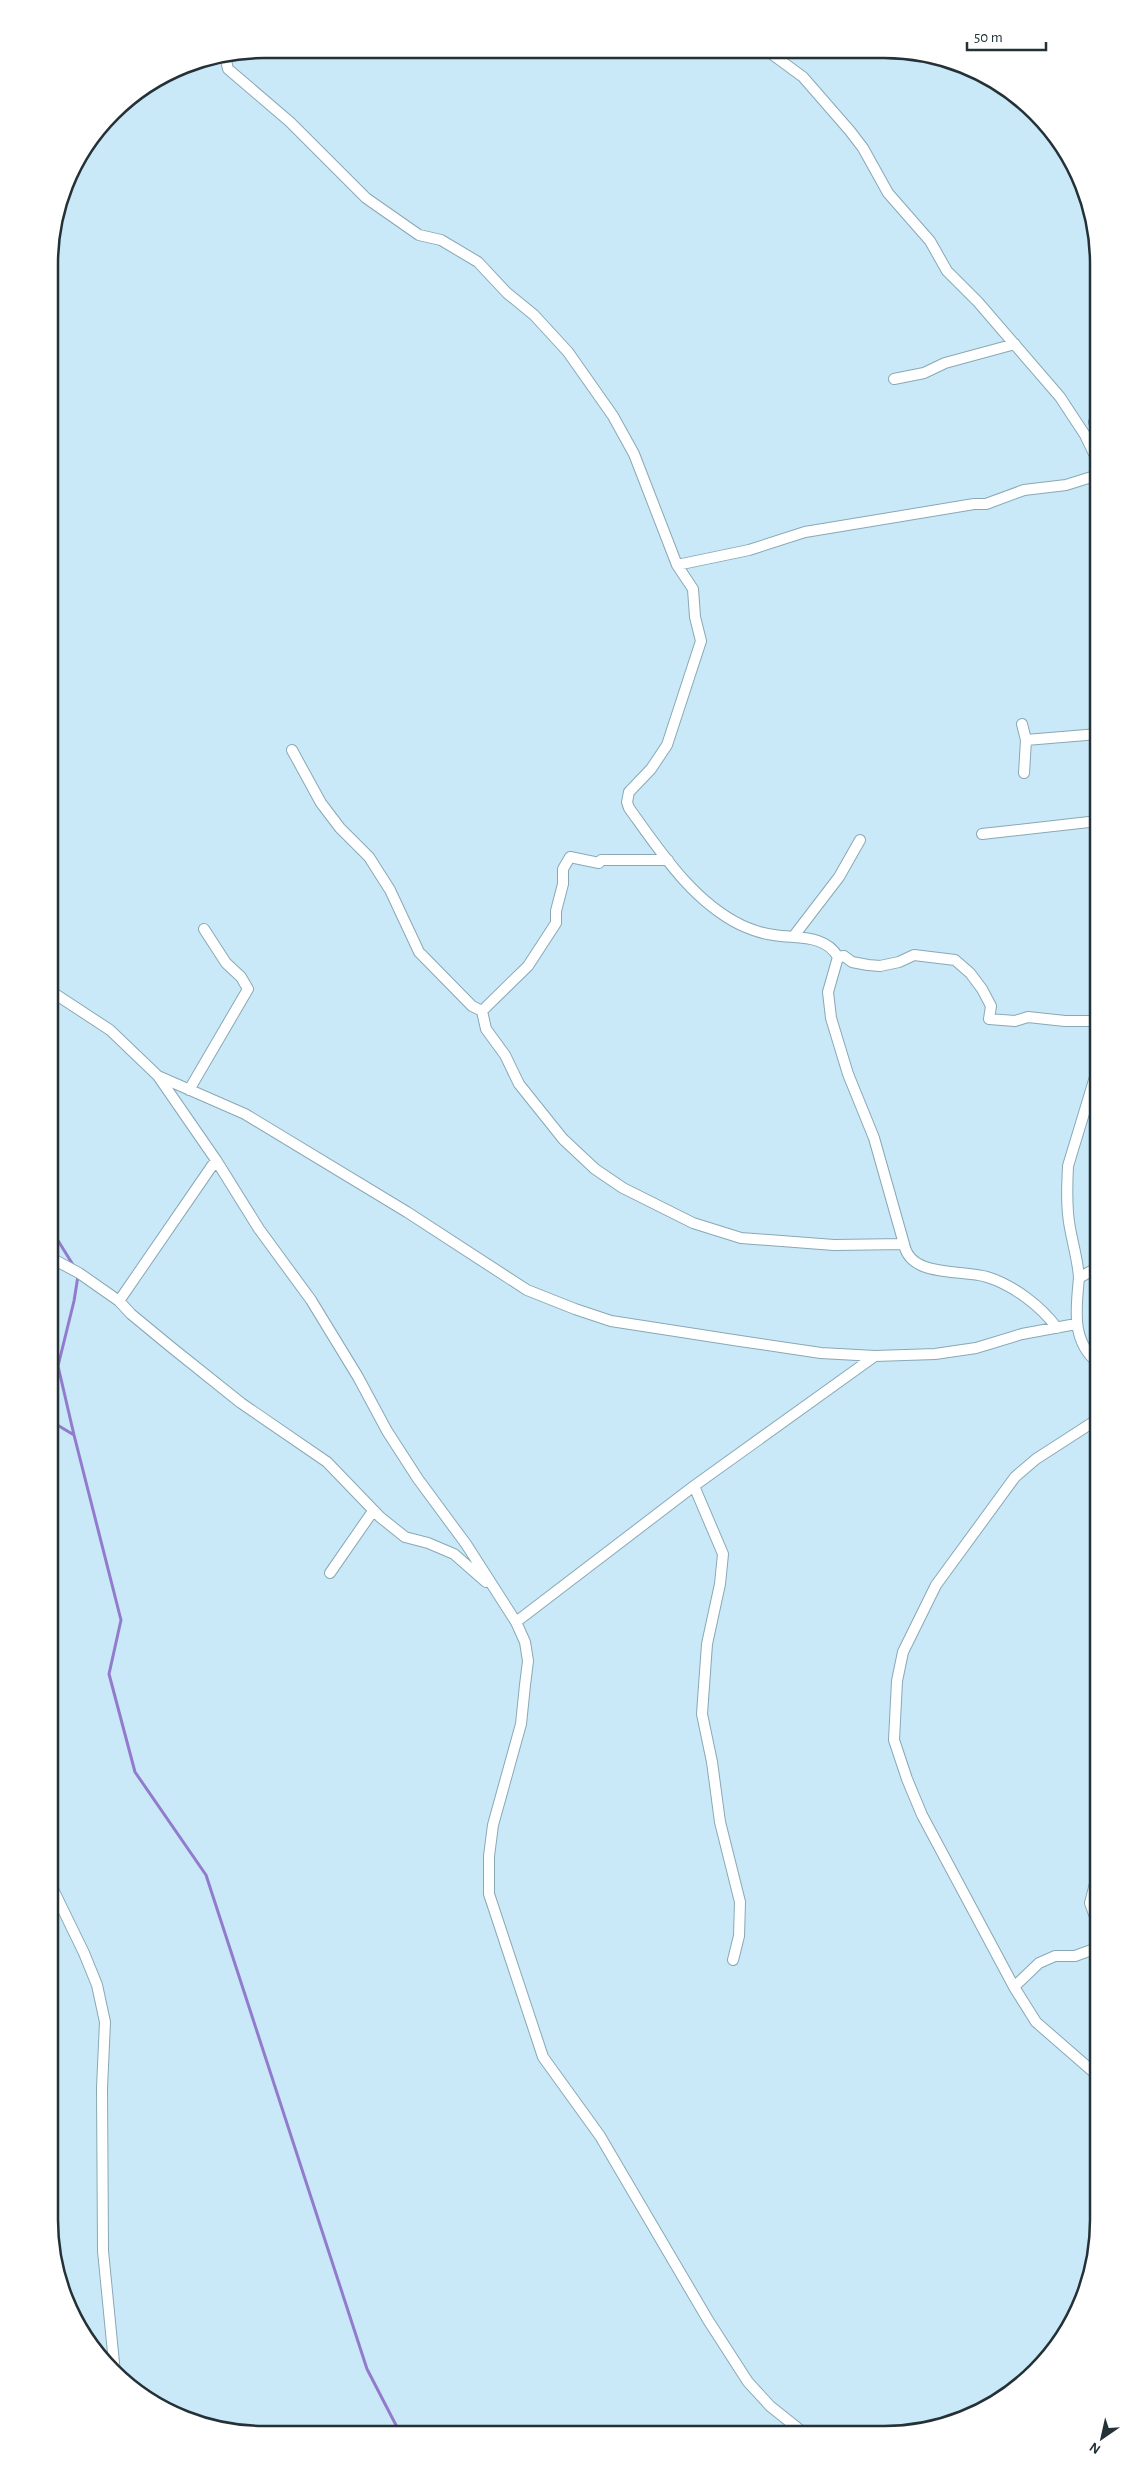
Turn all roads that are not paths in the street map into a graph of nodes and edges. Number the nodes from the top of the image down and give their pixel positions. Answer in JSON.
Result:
{"nodes":[{"id":1,"x":777,"y":58,"type":"edge"},
{"id":2,"x":226,"y":61,"type":"edge"},
{"id":3,"x":1015,"y":344,"type":"junction"},
{"id":4,"x":894,"y":379,"type":"dead end"},
{"id":5,"x":1090,"y":445,"type":"edge"},
{"id":6,"x":1090,"y":478,"type":"edge"},
{"id":7,"x":677,"y":564,"type":"junction"},
{"id":8,"x":1022,"y":724,"type":"dead end"},
{"id":9,"x":1090,"y":735,"type":"edge"},
{"id":10,"x":1026,"y":740,"type":"junction"},
{"id":11,"x":292,"y":750,"type":"dead end"},
{"id":12,"x":1024,"y":772,"type":"dead end"},
{"id":13,"x":1090,"y":822,"type":"edge"},
{"id":14,"x":982,"y":834,"type":"dead end"},
{"id":15,"x":860,"y":840,"type":"dead end"},
{"id":16,"x":668,"y":860,"type":"junction"},
{"id":17,"x":204,"y":929,"type":"dead end"},
{"id":18,"x":793,"y":937,"type":"junction"},
{"id":19,"x":838,"y":957,"type":"junction"},
{"id":20,"x":58,"y":996,"type":"edge"},
{"id":21,"x":482,"y":1012,"type":"junction"},
{"id":22,"x":1090,"y":1021,"type":"edge"},
{"id":23,"x":158,"y":1076,"type":"junction"},
{"id":24,"x":189,"y":1090,"type":"junction"},
{"id":25,"x":1090,"y":1096,"type":"edge"},
{"id":26,"x":216,"y":1160,"type":"junction"},
{"id":27,"x":904,"y":1244,"type":"junction"},
{"id":28,"x":58,"y":1262,"type":"edge"},
{"id":29,"x":1090,"y":1272,"type":"edge"},
{"id":30,"x":1080,"y":1278,"type":"junction"},
{"id":31,"x":119,"y":1300,"type":"junction"},
{"id":32,"x":1076,"y":1324,"type":"junction"},
{"id":33,"x":1057,"y":1328,"type":"junction"},
{"id":34,"x":1090,"y":1352,"type":"edge"},
{"id":35,"x":875,"y":1356,"type":"junction"},
{"id":36,"x":1090,"y":1424,"type":"edge"},
{"id":37,"x":694,"y":1486,"type":"junction"},
{"id":38,"x":374,"y":1511,"type":"junction"},
{"id":39,"x":330,"y":1573,"type":"dead end"},
{"id":40,"x":514,"y":1618,"type":"junction"},
{"id":41,"x":58,"y":1900,"type":"edge"},
{"id":42,"x":1090,"y":1951,"type":"edge"},
{"id":43,"x":733,"y":1960,"type":"dead end"},
{"id":44,"x":1014,"y":1987,"type":"junction"},
{"id":45,"x":1090,"y":2069,"type":"edge"},
{"id":46,"x":114,"y":2360,"type":"edge"},
{"id":47,"x":795,"y":2426,"type":"edge"}],
"edges":[{"from":1,"to":3,"type":"street"},
{"from":2,"to":7,"type":"street"},
{"from":3,"to":4,"type":"street"},
{"from":3,"to":5,"type":"street"},
{"from":6,"to":7,"type":"street"},
{"from":7,"to":16,"type":"street"},
{"from":8,"to":10,"type":"street"},
{"from":9,"to":10,"type":"street"},
{"from":10,"to":12,"type":"street"},
{"from":11,"to":21,"type":"street"},
{"from":13,"to":14,"type":"street"},
{"from":15,"to":18,"type":"street"},
{"from":16,"to":18,"type":"street"},
{"from":16,"to":21,"type":"street"},
{"from":17,"to":24,"type":"street"},
{"from":18,"to":19,"type":"street"},
{"from":19,"to":22,"type":"street"},
{"from":19,"to":27,"type":"street"},
{"from":20,"to":23,"type":"street"},
{"from":21,"to":27,"type":"street"},
{"from":23,"to":24,"type":"street"},
{"from":23,"to":26,"type":"street"},
{"from":24,"to":35,"type":"street"},
{"from":25,"to":30,"type":"street"},
{"from":26,"to":31,"type":"street"},
{"from":26,"to":40,"type":"street"},
{"from":27,"to":33,"type":"street"},
{"from":28,"to":31,"type":"street"},
{"from":29,"to":30,"type":"street"},
{"from":30,"to":32,"type":"street"},
{"from":31,"to":38,"type":"street"},
{"from":32,"to":33,"type":"street"},
{"from":32,"to":34,"type":"street"},
{"from":33,"to":35,"type":"street"},
{"from":35,"to":37,"type":"street"},
{"from":36,"to":44,"type":"street"},
{"from":37,"to":40,"type":"street"},
{"from":37,"to":43,"type":"street"},
{"from":38,"to":39,"type":"street"},
{"from":38,"to":40,"type":"street"},
{"from":40,"to":47,"type":"street"},
{"from":41,"to":46,"type":"street"},
{"from":42,"to":44,"type":"street"},
{"from":44,"to":45,"type":"street"}]}
